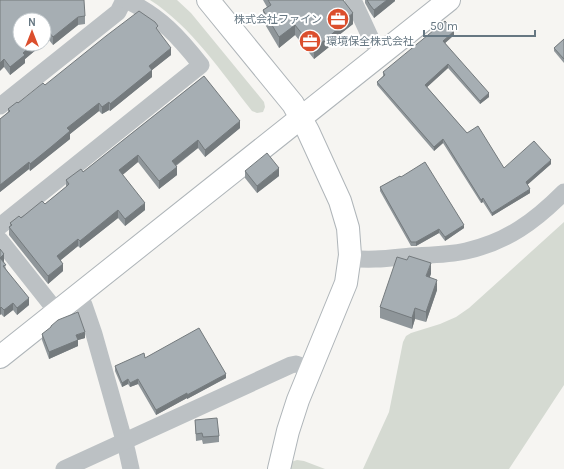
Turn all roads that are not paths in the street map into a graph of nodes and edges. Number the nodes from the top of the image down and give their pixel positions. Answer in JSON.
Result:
{"nodes":[{"id":1,"x":125,"y":0,"type":"edge"},
{"id":2,"x":208,"y":0,"type":"edge"},
{"id":3,"x":353,"y":0,"type":"edge"},
{"id":4,"x":448,"y":0,"type":"edge"},
{"id":5,"x":382,"y":53,"type":"junction"},
{"id":6,"x":0,"y":106,"type":"edge"},
{"id":7,"x":300,"y":118,"type":"junction"},
{"id":8,"x":564,"y":192,"type":"edge"},
{"id":9,"x":0,"y":226,"type":"edge"},
{"id":10,"x":0,"y":240,"type":"edge"},
{"id":11,"x":350,"y":258,"type":"junction"},
{"id":12,"x":77,"y":296,"type":"junction"},
{"id":13,"x":57,"y":312,"type":"junction"},
{"id":14,"x":1,"y":353,"type":"edge"},
{"id":15,"x":311,"y":368,"type":"junction"},
{"id":16,"x":124,"y":441,"type":"junction"},
{"id":17,"x":64,"y":469,"type":"edge"},
{"id":18,"x":131,"y":469,"type":"edge"},
{"id":19,"x":279,"y":469,"type":"edge"}],
"edges":[{"from":1,"to":6,"type":"street"},
{"from":1,"to":9,"type":"street"},
{"from":2,"to":7,"type":"street"},
{"from":3,"to":5,"type":"street"},
{"from":4,"to":5,"type":"street"},
{"from":5,"to":7,"type":"street"},
{"from":7,"to":11,"type":"street"},
{"from":7,"to":12,"type":"street"},
{"from":8,"to":11,"type":"street"},
{"from":10,"to":13,"type":"street"},
{"from":11,"to":15,"type":"street"},
{"from":12,"to":13,"type":"street"},
{"from":12,"to":16,"type":"street"},
{"from":13,"to":14,"type":"street"},
{"from":15,"to":16,"type":"street"},
{"from":15,"to":19,"type":"street"},
{"from":16,"to":17,"type":"street"},
{"from":16,"to":18,"type":"street"}]}
